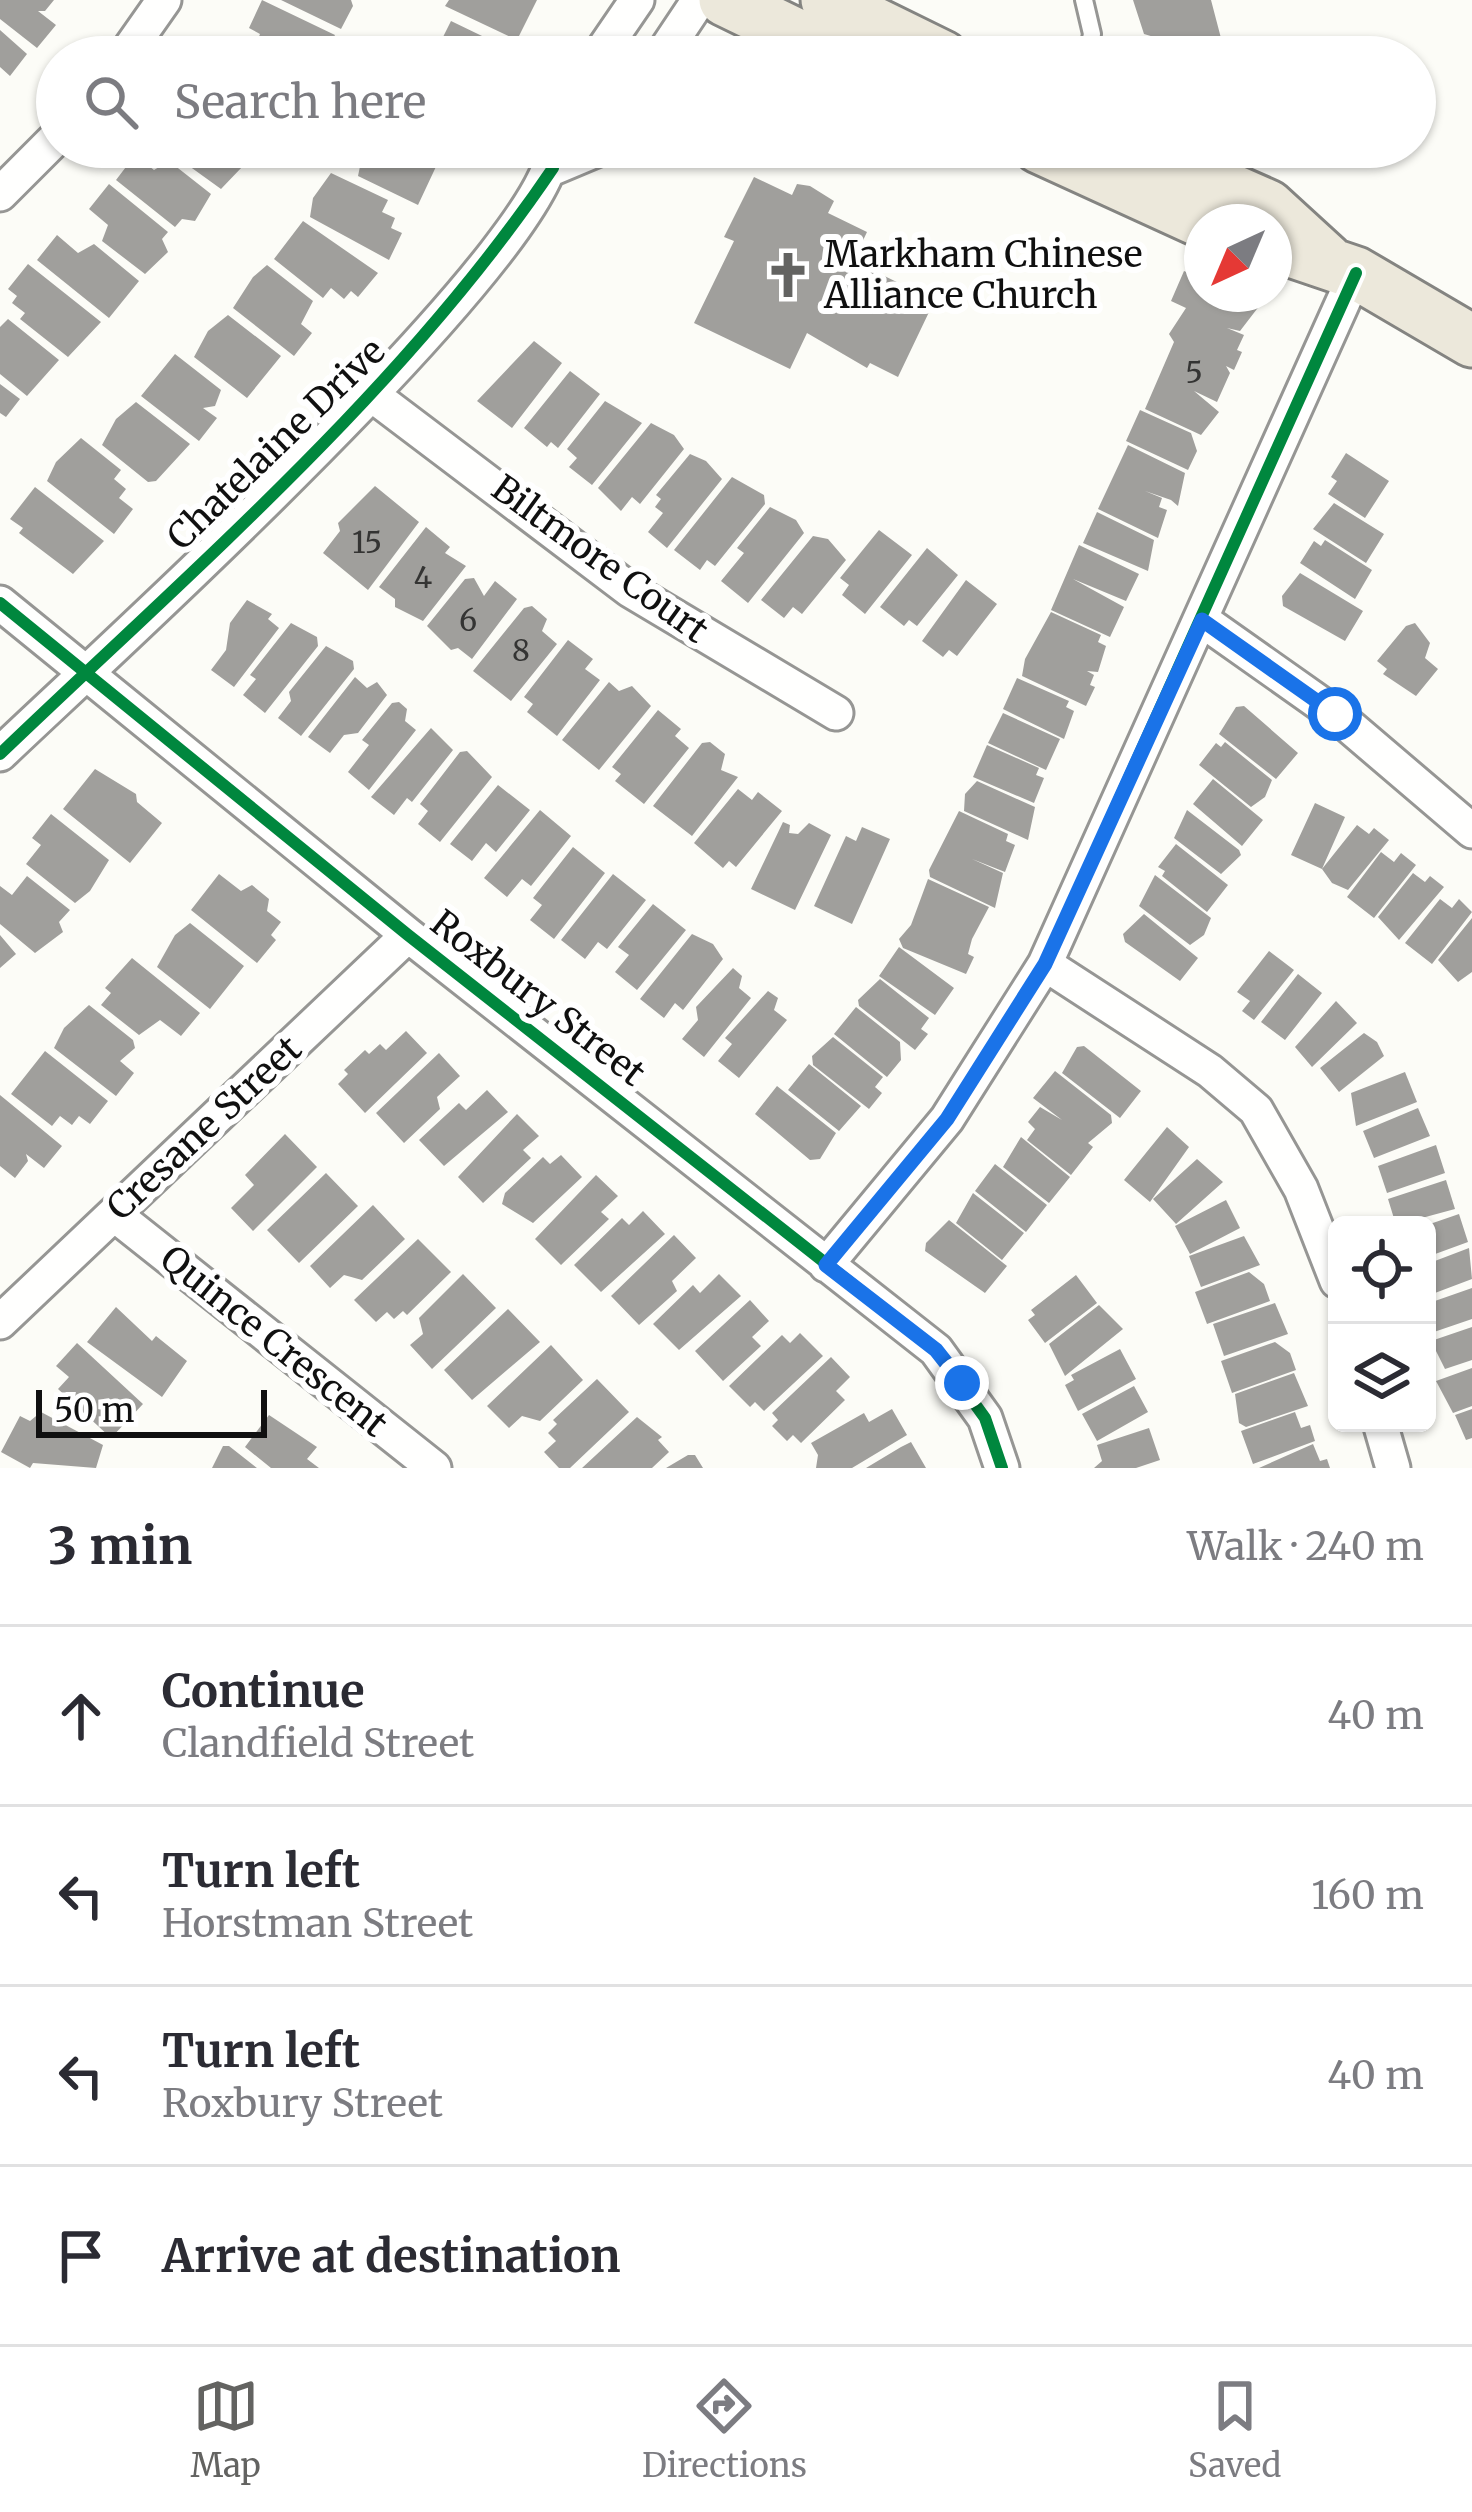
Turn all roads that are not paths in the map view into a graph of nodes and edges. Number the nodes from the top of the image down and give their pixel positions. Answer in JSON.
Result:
{"nodes":[{"id":1,"x":164,"y":0,"type":"edge"},
{"id":2,"x":637,"y":0,"type":"edge"},
{"id":3,"x":699,"y":0,"type":"edge"},
{"id":4,"x":725,"y":0,"type":"edge"},
{"id":5,"x":827,"y":0,"type":"edge"},
{"id":6,"x":1084,"y":0,"type":"edge"},
{"id":7,"x":139,"y":36,"type":"edge"},
{"id":8,"x":612,"y":36,"type":"edge"},
{"id":9,"x":675,"y":36,"type":"edge"},
{"id":10,"x":799,"y":36,"type":"edge"},
{"id":11,"x":900,"y":36,"type":"edge"},
{"id":12,"x":1092,"y":36,"type":"edge"},
{"id":13,"x":36,"y":158,"type":"edge"},
{"id":14,"x":548,"y":168,"type":"edge"},
{"id":15,"x":1085,"y":168,"type":"edge"},
{"id":16,"x":1182,"y":168,"type":"edge"},
{"id":17,"x":0,"y":194,"type":"edge"},
{"id":18,"x":1184,"y":213,"type":"edge"},
{"id":19,"x":1292,"y":253,"type":"edge"},
{"id":20,"x":1341,"y":266,"type":"junction"},
{"id":21,"x":1472,"y":341,"type":"edge"},
{"id":22,"x":370,"y":394,"type":"junction"},
{"id":23,"x":0,"y":603,"type":"edge"},
{"id":24,"x":1202,"y":620,"type":"junction"},
{"id":25,"x":88,"y":670,"type":"junction"},
{"id":26,"x":836,"y":712,"type":"dead end"},
{"id":27,"x":0,"y":754,"type":"edge"},
{"id":28,"x":1472,"y":831,"type":"edge"},
{"id":29,"x":408,"y":935,"type":"junction"},
{"id":30,"x":1045,"y":964,"type":"junction"},
{"id":31,"x":114,"y":1214,"type":"junction"},
{"id":32,"x":1328,"y":1258,"type":"edge"},
{"id":33,"x":826,"y":1265,"type":"junction"},
{"id":34,"x":0,"y":1322,"type":"edge"},
{"id":35,"x":1383,"y":1432,"type":"edge"},
{"id":36,"x":427,"y":1466,"type":"edge"},
{"id":37,"x":1002,"y":1468,"type":"edge"},
{"id":38,"x":1394,"y":1468,"type":"edge"}],
"edges":[{"from":1,"to":7,"type":"street"},
{"from":2,"to":8,"type":"street"},
{"from":3,"to":9,"type":"street"},
{"from":4,"to":10,"type":"main road"},
{"from":5,"to":11,"type":"main road"},
{"from":6,"to":12,"type":"lane"},
{"from":13,"to":17,"type":"street"},
{"from":14,"to":22,"type":"street","name":"Chatelaine Drive"},
{"from":15,"to":18,"type":"main road"},
{"from":16,"to":20,"type":"main road"},
{"from":19,"to":20,"type":"main road"},
{"from":20,"to":21,"type":"main road"},
{"from":20,"to":24,"type":"street"},
{"from":22,"to":25,"type":"street","name":"Chatelaine Drive"},
{"from":22,"to":26,"type":"street","name":"Biltmore Court"},
{"from":23,"to":25,"type":"street","name":"Roxbury Street"},
{"from":24,"to":28,"type":"street"},
{"from":24,"to":30,"type":"street"},
{"from":25,"to":27,"type":"street","name":"Chatelaine Drive"},
{"from":25,"to":29,"type":"street","name":"Roxbury Street"},
{"from":29,"to":31,"type":"street","name":"Cresane Street"},
{"from":29,"to":33,"type":"street","name":"Roxbury Street"},
{"from":30,"to":32,"type":"street"},
{"from":30,"to":33,"type":"street"},
{"from":31,"to":34,"type":"street","name":"Cresane Street"},
{"from":31,"to":36,"type":"street","name":"Quince Crescent"},
{"from":33,"to":37,"type":"street","name":"Roxbury Street"},
{"from":35,"to":38,"type":"street"}]}
